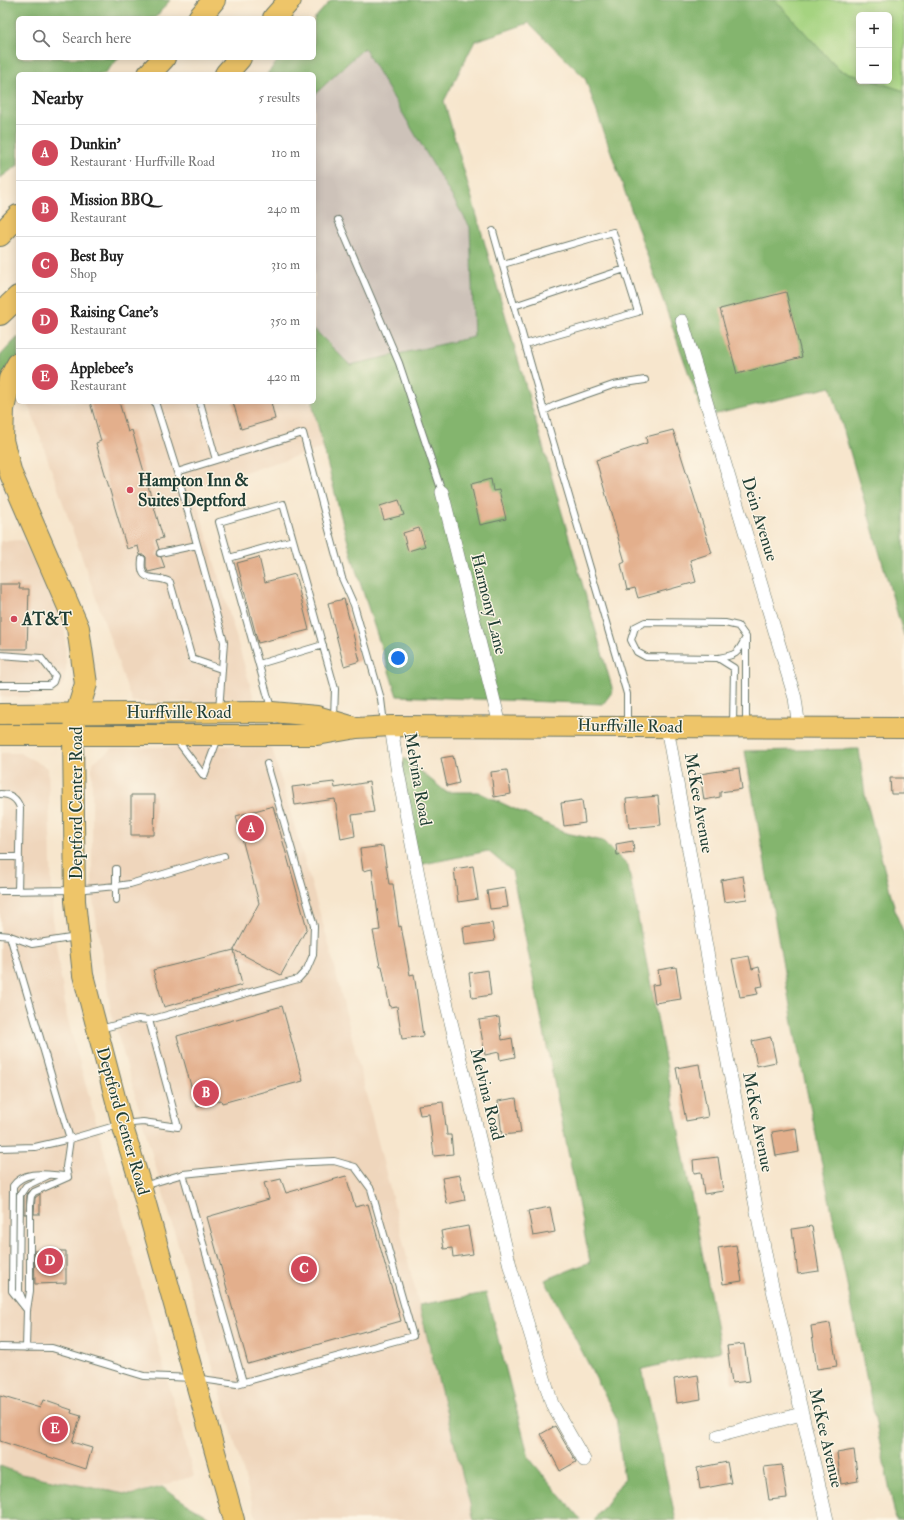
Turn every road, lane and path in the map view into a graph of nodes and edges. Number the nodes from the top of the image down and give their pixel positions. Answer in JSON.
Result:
{"nodes":[{"id":1,"x":214,"y":0,"type":"edge"},
{"id":2,"x":290,"y":0,"type":"edge"},
{"id":3,"x":200,"y":16,"type":"edge"},
{"id":4,"x":276,"y":16,"type":"edge"},
{"id":5,"x":162,"y":60,"type":"edge"},
{"id":6,"x":238,"y":60,"type":"edge"},
{"id":7,"x":151,"y":72,"type":"edge"},
{"id":8,"x":228,"y":72,"type":"edge"},
{"id":9,"x":16,"y":218,"type":"edge"},
{"id":10,"x":338,"y":220,"type":"dead end"},
{"id":11,"x":493,"y":231,"type":"dead end"},
{"id":12,"x":0,"y":235,"type":"edge"},
{"id":13,"x":502,"y":264,"type":"junction"},
{"id":14,"x":625,"y":269,"type":"junction"},
{"id":15,"x":16,"y":299,"type":"edge"},
{"id":16,"x":514,"y":306,"type":"junction"},
{"id":17,"x":0,"y":314,"type":"edge"},
{"id":18,"x":682,"y":321,"type":"dead end"},
{"id":19,"x":525,"y":344,"type":"junction"},
{"id":20,"x":16,"y":368,"type":"edge"},
{"id":21,"x":645,"y":380,"type":"dead end"},
{"id":22,"x":156,"y":404,"type":"edge"},
{"id":23,"x":201,"y":404,"type":"edge"},
{"id":24,"x":544,"y":411,"type":"junction"},
{"id":25,"x":216,"y":460,"type":"junction"},
{"id":26,"x":177,"y":472,"type":"junction"},
{"id":27,"x":442,"y":492,"type":"joint"},
{"id":28,"x":293,"y":540,"type":"junction"},
{"id":29,"x":197,"y":545,"type":"junction"},
{"id":30,"x":160,"y":554,"type":"dead end"},
{"id":31,"x":229,"y":558,"type":"junction"},
{"id":32,"x":142,"y":559,"type":"dead end"},
{"id":33,"x":746,"y":638,"type":"junction"},
{"id":34,"x":323,"y":645,"type":"junction"},
{"id":35,"x":0,"y":655,"type":"edge"},
{"id":36,"x":718,"y":658,"type":"junction"},
{"id":37,"x":258,"y":664,"type":"junction"},
{"id":38,"x":221,"y":669,"type":"junction"},
{"id":39,"x":0,"y":685,"type":"edge"},
{"id":40,"x":218,"y":712,"type":"junction"},
{"id":41,"x":272,"y":712,"type":"junction"},
{"id":42,"x":77,"y":713,"type":"junction"},
{"id":43,"x":0,"y":714,"type":"edge"},
{"id":44,"x":334,"y":721,"type":"junction"},
{"id":45,"x":500,"y":725,"type":"junction"},
{"id":46,"x":387,"y":726,"type":"junction"},
{"id":47,"x":627,"y":726,"type":"junction"},
{"id":48,"x":668,"y":727,"type":"junction"},
{"id":49,"x":739,"y":727,"type":"junction"},
{"id":50,"x":357,"y":728,"type":"junction"},
{"id":51,"x":799,"y":728,"type":"junction"},
{"id":52,"x":904,"y":728,"type":"edge"},
{"id":53,"x":0,"y":735,"type":"edge"},
{"id":54,"x":74,"y":735,"type":"junction"},
{"id":55,"x":174,"y":735,"type":"junction"},
{"id":56,"x":219,"y":735,"type":"junction"},
{"id":57,"x":267,"y":764,"type":"dead end"},
{"id":58,"x":0,"y":794,"type":"edge"},
{"id":59,"x":224,"y":856,"type":"dead end"},
{"id":60,"x":0,"y":857,"type":"edge"},
{"id":61,"x":19,"y":857,"type":"junction"},
{"id":62,"x":116,"y":870,"type":"dead end"},
{"id":63,"x":116,"y":886,"type":"junction"},
{"id":64,"x":75,"y":890,"type":"junction"},
{"id":65,"x":0,"y":891,"type":"edge"},
{"id":66,"x":18,"y":891,"type":"junction"},
{"id":67,"x":116,"y":900,"type":"dead end"},
{"id":68,"x":0,"y":935,"type":"edge"},
{"id":69,"x":10,"y":936,"type":"junction"},
{"id":70,"x":79,"y":937,"type":"junction"},
{"id":71,"x":149,"y":1020,"type":"junction"},
{"id":72,"x":97,"y":1030,"type":"junction"},
{"id":73,"x":122,"y":1124,"type":"junction"},
{"id":74,"x":70,"y":1139,"type":"junction"},
{"id":75,"x":0,"y":1148,"type":"edge"},
{"id":76,"x":182,"y":1174,"type":"junction"},
{"id":77,"x":48,"y":1175,"type":"junction"},
{"id":78,"x":68,"y":1177,"type":"junction"},
{"id":79,"x":141,"y":1186,"type":"junction"},
{"id":80,"x":27,"y":1310,"type":"junction"},
{"id":81,"x":0,"y":1347,"type":"edge"},
{"id":82,"x":26,"y":1348,"type":"junction"},
{"id":83,"x":194,"y":1378,"type":"junction"},
{"id":84,"x":243,"y":1382,"type":"junction"},
{"id":85,"x":801,"y":1414,"type":"junction"},
{"id":86,"x":718,"y":1436,"type":"dead end"},
{"id":87,"x":584,"y":1460,"type":"dead end"},
{"id":88,"x":234,"y":1520,"type":"edge"},
{"id":89,"x":827,"y":1520,"type":"edge"}],
"edges":[{"from":1,"to":3,"type":"highway"},
{"from":2,"to":4,"type":"highway"},
{"from":5,"to":7,"type":"highway"},
{"from":6,"to":8,"type":"highway"},
{"from":9,"to":12,"type":"highway"},
{"from":10,"to":27,"type":"lane"},
{"from":11,"to":13,"type":"lane"},
{"from":13,"to":14,"type":"lane"},
{"from":13,"to":16,"type":"lane"},
{"from":14,"to":16,"type":"lane"},
{"from":14,"to":19,"type":"lane"},
{"from":15,"to":17,"type":"highway"},
{"from":16,"to":19,"type":"lane"},
{"from":18,"to":51,"type":"street","name":"Dein Avenue"},
{"from":19,"to":24,"type":"lane"},
{"from":20,"to":42,"type":"highway"},
{"from":21,"to":24,"type":"lane"},
{"from":22,"to":26,"type":"lane"},
{"from":23,"to":25,"type":"lane"},
{"from":24,"to":47,"type":"lane"},
{"from":25,"to":26,"type":"lane"},
{"from":25,"to":46,"type":"lane"},
{"from":26,"to":29,"type":"lane"},
{"from":27,"to":45,"type":"street","name":"Harmony Lane"},
{"from":28,"to":31,"type":"lane"},
{"from":28,"to":31,"type":"lane"},
{"from":28,"to":34,"type":"lane"},
{"from":29,"to":30,"type":"lane"},
{"from":29,"to":38,"type":"lane"},
{"from":31,"to":37,"type":"lane"},
{"from":32,"to":38,"type":"lane"},
{"from":33,"to":36,"type":"lane"},
{"from":33,"to":36,"type":"lane"},
{"from":33,"to":49,"type":"lane"},
{"from":34,"to":37,"type":"lane"},
{"from":34,"to":44,"type":"lane"},
{"from":35,"to":39,"type":"lane"},
{"from":36,"to":49,"type":"lane"},
{"from":37,"to":41,"type":"lane"},
{"from":38,"to":40,"type":"lane"},
{"from":40,"to":41,"type":"main road","name":"Hurffville Road"},
{"from":40,"to":42,"type":"main road","name":"Hurffville Road"},
{"from":41,"to":44,"type":"main road","name":"Hurffville Road"},
{"from":42,"to":43,"type":"main road","name":"Hurffville Road"},
{"from":42,"to":54,"type":"main road","name":"Deptford Center Road"},
{"from":44,"to":50,"type":"main road","name":"Hurffville Road"},
{"from":45,"to":46,"type":"main road","name":"Hurffville Road"},
{"from":45,"to":47,"type":"main road","name":"Hurffville Road"},
{"from":46,"to":50,"type":"main road","name":"Hurffville Road"},
{"from":46,"to":87,"type":"street","name":"Melvina Road"},
{"from":47,"to":48,"type":"main road","name":"Hurffville Road"},
{"from":48,"to":49,"type":"main road","name":"Hurffville Road"},
{"from":48,"to":85,"type":"street","name":"McKee Avenue"},
{"from":49,"to":51,"type":"main road","name":"Hurffville Road"},
{"from":50,"to":56,"type":"main road","name":"Hurffville Road"},
{"from":51,"to":52,"type":"main road","name":"Hurffville Road"},
{"from":53,"to":54,"type":"main road","name":"Hurffville Road"},
{"from":54,"to":55,"type":"main road","name":"Hurffville Road"},
{"from":54,"to":64,"type":"main road","name":"Deptford Center Road"},
{"from":55,"to":56,"type":"main road","name":"Hurffville Road"},
{"from":55,"to":56,"type":"lane"},
{"from":57,"to":71,"type":"lane"},
{"from":58,"to":61,"type":"lane"},
{"from":59,"to":63,"type":"lane"},
{"from":60,"to":61,"type":"lane"},
{"from":61,"to":66,"type":"lane"},
{"from":62,"to":63,"type":"lane"},
{"from":63,"to":64,"type":"lane"},
{"from":63,"to":67,"type":"lane"},
{"from":64,"to":66,"type":"lane"},
{"from":64,"to":70,"type":"main road","name":"Deptford Center Road"},
{"from":65,"to":66,"type":"lane"},
{"from":68,"to":69,"type":"lane"},
{"from":69,"to":70,"type":"lane"},
{"from":69,"to":74,"type":"lane"},
{"from":70,"to":72,"type":"main road","name":"Deptford Center Road"},
{"from":71,"to":72,"type":"lane"},
{"from":71,"to":73,"type":"lane"},
{"from":72,"to":73,"type":"main road","name":"Deptford Center Road"},
{"from":73,"to":74,"type":"lane"},
{"from":73,"to":79,"type":"main road","name":"Deptford Center Road"},
{"from":74,"to":75,"type":"lane"},
{"from":74,"to":78,"type":"lane"},
{"from":76,"to":79,"type":"lane"},
{"from":76,"to":84,"type":"lane"},
{"from":76,"to":84,"type":"lane"},
{"from":77,"to":78,"type":"lane"},
{"from":77,"to":80,"type":"lane"},
{"from":77,"to":80,"type":"lane"},
{"from":78,"to":80,"type":"lane"},
{"from":79,"to":83,"type":"main road","name":"Deptford Center Road"},
{"from":80,"to":82,"type":"lane"},
{"from":81,"to":82,"type":"lane"},
{"from":82,"to":83,"type":"lane"},
{"from":83,"to":84,"type":"lane"},
{"from":83,"to":88,"type":"main road","name":"Deptford Center Road"},
{"from":85,"to":86,"type":"street"},
{"from":85,"to":89,"type":"street","name":"McKee Avenue"}]}
